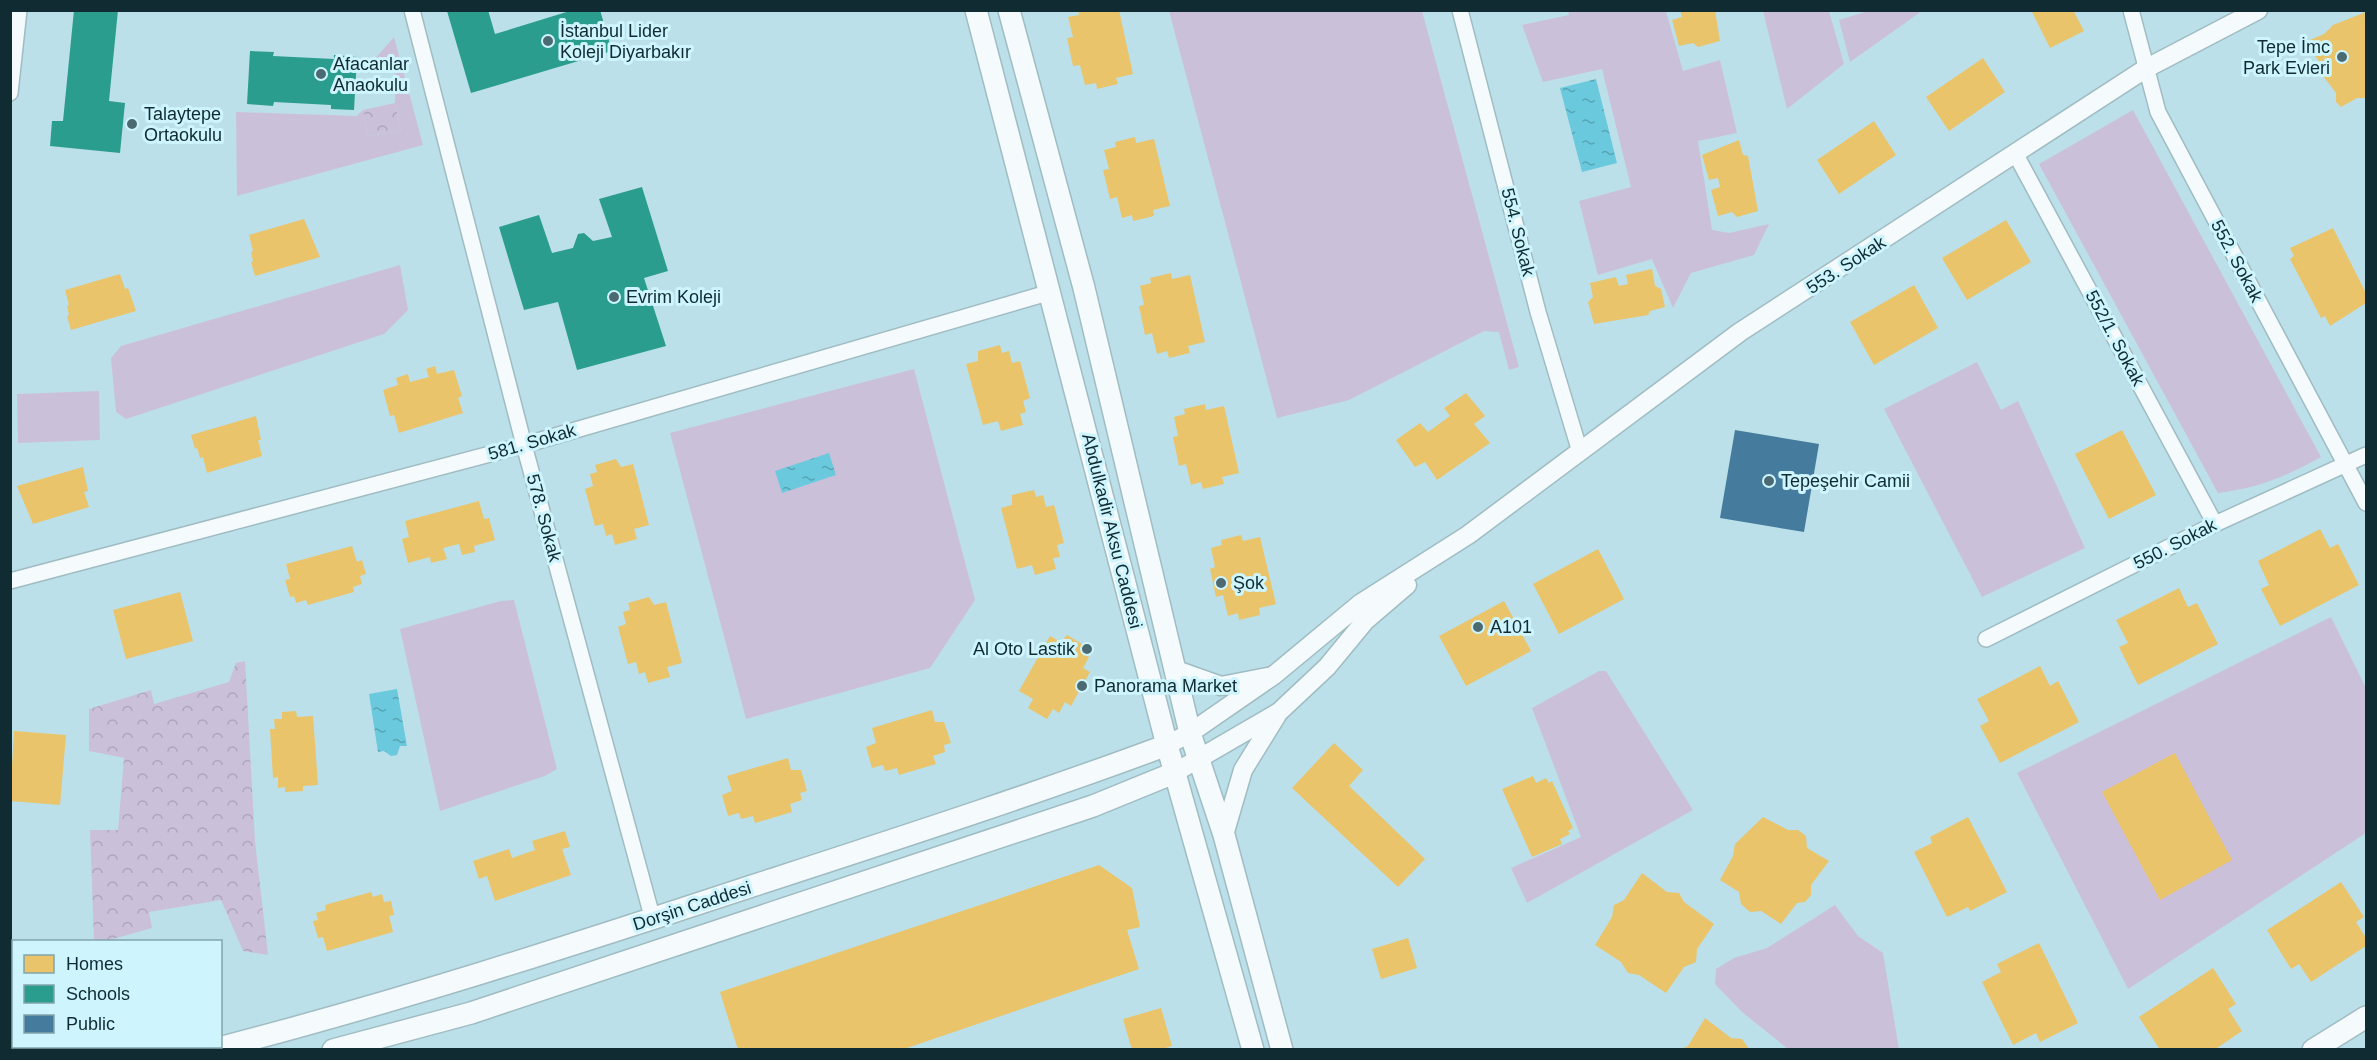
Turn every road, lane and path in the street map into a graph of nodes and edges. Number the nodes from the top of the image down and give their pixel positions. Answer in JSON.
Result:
{"nodes":[{"id":1,"x":19,"y":10,"type":"edge"},
{"id":2,"x":412,"y":10,"type":"edge"},
{"id":3,"x":976,"y":10,"type":"edge"},
{"id":4,"x":1009,"y":10,"type":"edge"},
{"id":5,"x":1460,"y":10,"type":"edge"},
{"id":6,"x":2131,"y":10,"type":"edge"},
{"id":7,"x":2258,"y":10,"type":"edge"},
{"id":8,"x":2145,"y":69,"type":"junction"},
{"id":9,"x":10,"y":93,"type":"edge"},
{"id":10,"x":2015,"y":153,"type":"junction"},
{"id":11,"x":1051,"y":292,"type":"junction"},
{"id":12,"x":524,"y":445,"type":"junction"},
{"id":13,"x":1580,"y":452,"type":"junction"},
{"id":14,"x":2367,"y":455,"type":"edge"},
{"id":15,"x":2346,"y":466,"type":"junction"},
{"id":16,"x":2367,"y":503,"type":"edge"},
{"id":17,"x":2215,"y":524,"type":"junction"},
{"id":18,"x":1451,"y":546,"type":"junction"},
{"id":19,"x":10,"y":580,"type":"edge"},
{"id":20,"x":1986,"y":639,"type":"dead end"},
{"id":21,"x":1176,"y":670,"type":"junction"},
{"id":22,"x":1274,"y":675,"type":"junction"},
{"id":23,"x":1279,"y":712,"type":"junction"},
{"id":24,"x":1191,"y":733,"type":"junction"},
{"id":25,"x":1167,"y":745,"type":"junction"},
{"id":26,"x":1200,"y":758,"type":"junction"},
{"id":27,"x":1174,"y":773,"type":"junction"},
{"id":28,"x":1224,"y":836,"type":"junction"},
{"id":29,"x":653,"y":920,"type":"junction"},
{"id":30,"x":2367,"y":1017,"type":"edge"},
{"id":31,"x":222,"y":1047,"type":"edge"},
{"id":32,"x":333,"y":1050,"type":"edge"},
{"id":33,"x":1253,"y":1050,"type":"edge"},
{"id":34,"x":1282,"y":1050,"type":"edge"},
{"id":35,"x":2313,"y":1050,"type":"edge"}],
"edges":[{"from":1,"to":9,"type":"street"},
{"from":2,"to":12,"type":"street","name":"578. Sokak"},
{"from":3,"to":11,"type":"main road","name":"Abdulkadir Aksu Caddesi"},
{"from":4,"to":21,"type":"main road","name":"Abdulkadir Aksu Caddesi"},
{"from":5,"to":13,"type":"street","name":"554. Sokak"},
{"from":6,"to":8,"type":"street","name":"552. Sokak"},
{"from":7,"to":8,"type":"street","name":"553. Sokak"},
{"from":8,"to":10,"type":"street","name":"553. Sokak"},
{"from":8,"to":15,"type":"street","name":"552. Sokak"},
{"from":10,"to":13,"type":"street","name":"553. Sokak"},
{"from":10,"to":17,"type":"street","name":"552/1. Sokak"},
{"from":11,"to":12,"type":"street","name":"581. Sokak"},
{"from":11,"to":25,"type":"main road","name":"Abdulkadir Aksu Caddesi"},
{"from":12,"to":19,"type":"street","name":"581. Sokak"},
{"from":12,"to":29,"type":"street","name":"578. Sokak"},
{"from":13,"to":18,"type":"street","name":"553. Sokak"},
{"from":14,"to":15,"type":"street","name":"550. Sokak"},
{"from":15,"to":16,"type":"street","name":"552. Sokak"},
{"from":15,"to":17,"type":"street","name":"550. Sokak"},
{"from":17,"to":20,"type":"street","name":"550. Sokak"},
{"from":18,"to":22,"type":"street"},
{"from":18,"to":23,"type":"street"},
{"from":21,"to":22,"type":"street"},
{"from":21,"to":24,"type":"main road","name":"Abdulkadir Aksu Caddesi"},
{"from":22,"to":24,"type":"street"},
{"from":23,"to":26,"type":"street"},
{"from":23,"to":28,"type":"street"},
{"from":24,"to":25,"type":"street"},
{"from":24,"to":26,"type":"main road","name":"Abdulkadir Aksu Caddesi"},
{"from":25,"to":27,"type":"main road","name":"Abdulkadir Aksu Caddesi"},
{"from":25,"to":29,"type":"main road","name":"Dorşin Caddesi"},
{"from":26,"to":27,"type":"street"},
{"from":26,"to":28,"type":"main road","name":"Abdulkadir Aksu Caddesi"},
{"from":27,"to":32,"type":"main road","name":"Dorşin Caddesi"},
{"from":27,"to":33,"type":"main road","name":"Abdulkadir Aksu Caddesi"},
{"from":28,"to":34,"type":"main road","name":"Abdulkadir Aksu Caddesi"},
{"from":29,"to":31,"type":"main road","name":"Dorşin Caddesi"},
{"from":30,"to":35,"type":"main road"}]}
